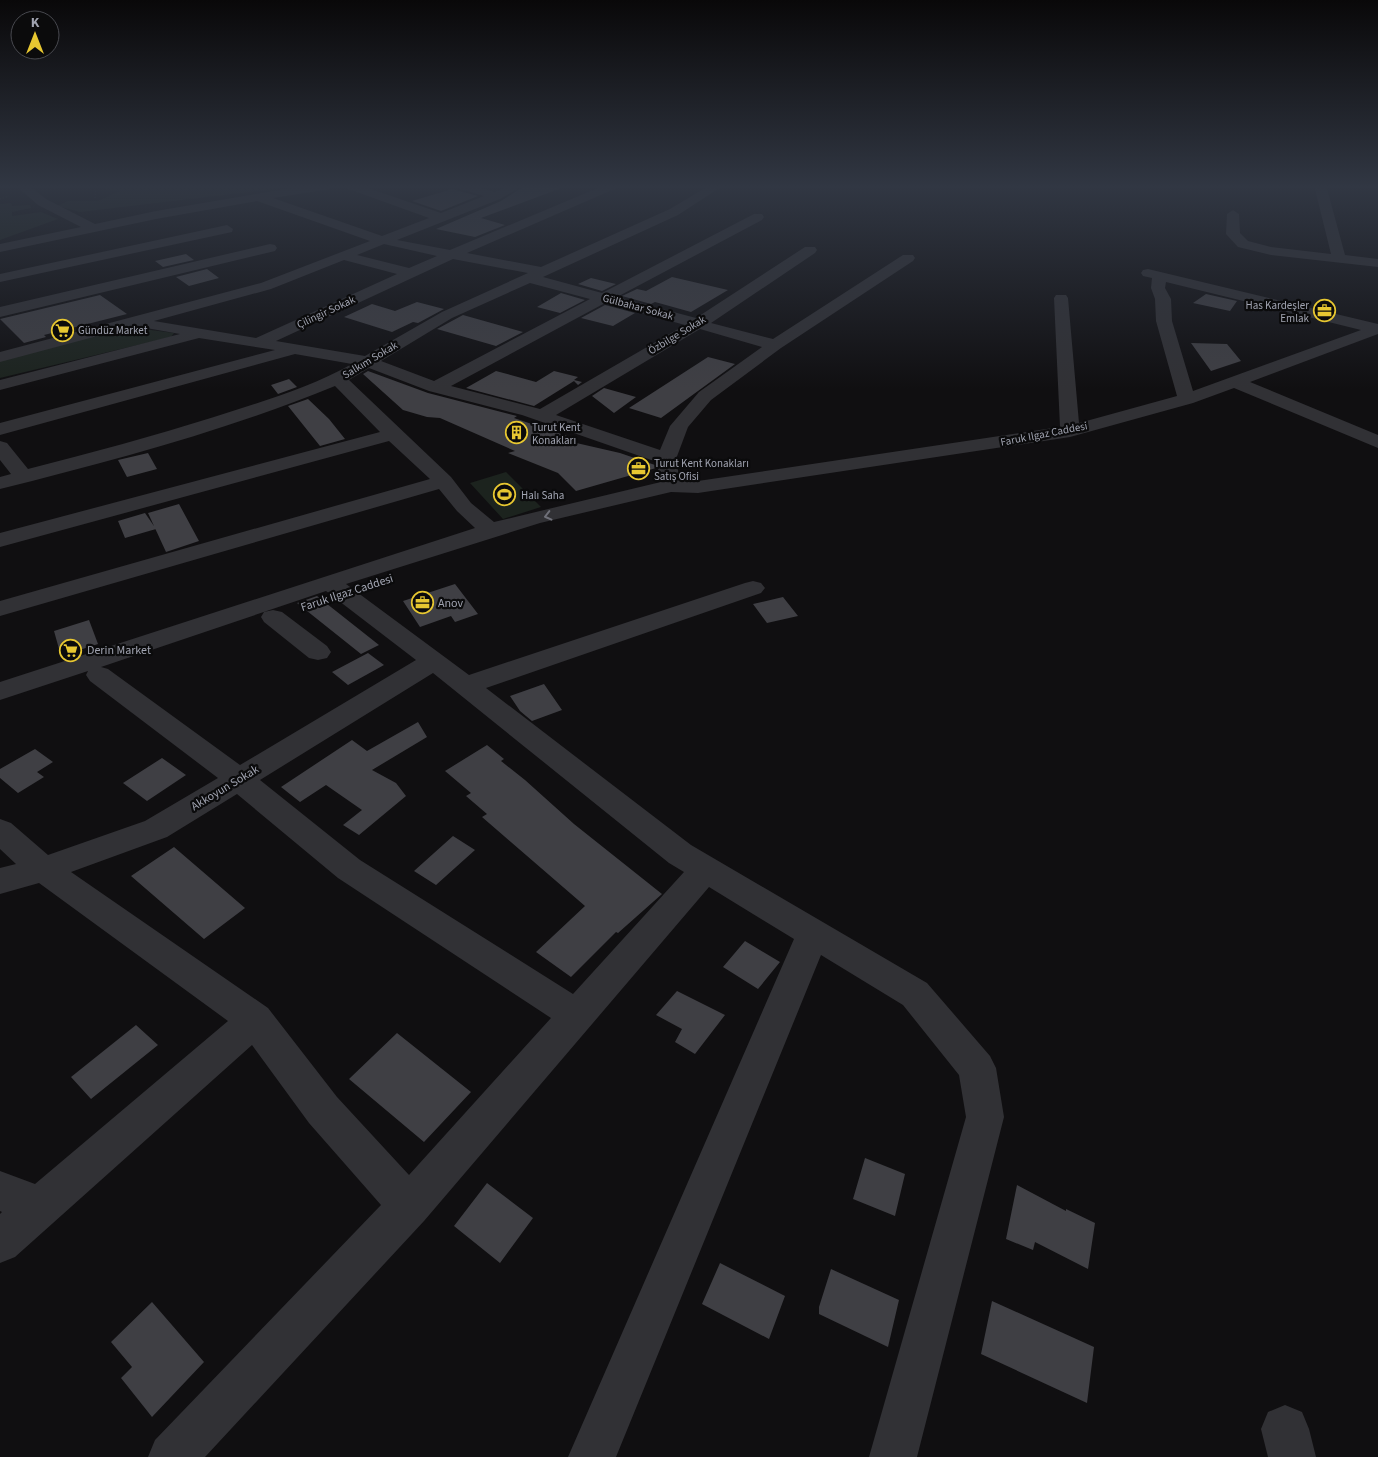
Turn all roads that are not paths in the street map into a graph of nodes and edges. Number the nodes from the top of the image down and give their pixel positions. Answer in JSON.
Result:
{"nodes":[{"id":1,"x":123,"y":253,"type":"edge"},
{"id":2,"x":261,"y":253,"type":"edge"},
{"id":3,"x":350,"y":253,"type":"edge"},
{"id":4,"x":441,"y":253,"type":"edge"},
{"id":5,"x":455,"y":253,"type":"edge"},
{"id":6,"x":584,"y":253,"type":"edge"},
{"id":7,"x":690,"y":253,"type":"edge"},
{"id":8,"x":805,"y":253,"type":"edge"},
{"id":9,"x":1290,"y":253,"type":"edge"},
{"id":10,"x":1338,"y":253,"type":"edge"},
{"id":11,"x":450,"y":255,"type":"junction"},
{"id":12,"x":343,"y":256,"type":"junction"},
{"id":13,"x":908,"y":258,"type":"dead end"},
{"id":14,"x":1339,"y":258,"type":"junction"},
{"id":15,"x":295,"y":260,"type":"dead end"},
{"id":16,"x":1378,"y":263,"type":"edge"},
{"id":17,"x":311,"y":269,"type":"junction"},
{"id":18,"x":411,"y":273,"type":"junction"},
{"id":19,"x":536,"y":275,"type":"junction"},
{"id":20,"x":0,"y":278,"type":"edge"},
{"id":21,"x":604,"y":298,"type":"junction"},
{"id":22,"x":1061,"y":298,"type":"dead end"},
{"id":23,"x":0,"y":312,"type":"edge"},
{"id":24,"x":132,"y":322,"type":"junction"},
{"id":25,"x":698,"y":324,"type":"junction"},
{"id":26,"x":1378,"y":329,"type":"edge"},
{"id":27,"x":200,"y":334,"type":"junction"},
{"id":28,"x":258,"y":343,"type":"junction"},
{"id":29,"x":775,"y":345,"type":"junction"},
{"id":30,"x":298,"y":350,"type":"junction"},
{"id":31,"x":0,"y":356,"type":"edge"},
{"id":32,"x":366,"y":361,"type":"junction"},
{"id":33,"x":338,"y":379,"type":"junction"},
{"id":34,"x":1233,"y":381,"type":"junction"},
{"id":35,"x":0,"y":385,"type":"edge"},
{"id":36,"x":435,"y":386,"type":"junction"},
{"id":37,"x":1187,"y":399,"type":"junction"},
{"id":38,"x":541,"y":416,"type":"junction"},
{"id":39,"x":0,"y":429,"type":"edge"},
{"id":40,"x":1070,"y":431,"type":"junction"},
{"id":41,"x":393,"y":434,"type":"junction"},
{"id":42,"x":1378,"y":442,"type":"edge"},
{"id":43,"x":0,"y":447,"type":"edge"},
{"id":44,"x":666,"y":459,"type":"junction"},
{"id":45,"x":24,"y":477,"type":"junction"},
{"id":46,"x":444,"y":481,"type":"junction"},
{"id":47,"x":0,"y":483,"type":"edge"},
{"id":48,"x":671,"y":486,"type":"junction"},
{"id":49,"x":698,"y":487,"type":"junction"},
{"id":50,"x":490,"y":530,"type":"junction"},
{"id":51,"x":0,"y":540,"type":"edge"},
{"id":52,"x":336,"y":587,"type":"junction"},
{"id":53,"x":753,"y":588,"type":"dead end"},
{"id":54,"x":0,"y":608,"type":"edge"},
{"id":55,"x":272,"y":617,"type":"junction"},
{"id":56,"x":318,"y":652,"type":"dead end"},
{"id":57,"x":434,"y":661,"type":"junction"},
{"id":58,"x":99,"y":675,"type":"junction"},
{"id":59,"x":465,"y":686,"type":"junction"},
{"id":60,"x":0,"y":691,"type":"edge"},
{"id":61,"x":0,"y":708,"type":"edge"},
{"id":62,"x":239,"y":779,"type":"junction"},
{"id":63,"x":0,"y":831,"type":"edge"},
{"id":64,"x":43,"y":869,"type":"junction"},
{"id":65,"x":705,"y":869,"type":"junction"},
{"id":66,"x":0,"y":881,"type":"edge"},
{"id":67,"x":813,"y":934,"type":"junction"},
{"id":68,"x":576,"y":1015,"type":"junction"},
{"id":69,"x":255,"y":1020,"type":"junction"},
{"id":70,"x":0,"y":1191,"type":"edge"},
{"id":71,"x":409,"y":1206,"type":"junction"},
{"id":72,"x":40,"y":1207,"type":"junction"},
{"id":73,"x":0,"y":1242,"type":"edge"},
{"id":74,"x":172,"y":1457,"type":"edge"},
{"id":75,"x":592,"y":1457,"type":"edge"},
{"id":76,"x":893,"y":1457,"type":"edge"}],
"edges":[{"from":1,"to":20,"type":"street"},
{"from":2,"to":23,"type":"street"},
{"from":3,"to":12,"type":"street"},
{"from":4,"to":11,"type":"street","name":"Gülbahar Sokak"},
{"from":5,"to":11,"type":"street","name":"Çilingir Sokak"},
{"from":6,"to":19,"type":"street","name":"Salkım Sokak"},
{"from":7,"to":21,"type":"street"},
{"from":8,"to":25,"type":"street","name":"Özbilge Sokak"},
{"from":9,"to":14,"type":"street"},
{"from":10,"to":14,"type":"street"},
{"from":11,"to":18,"type":"street","name":"Çilingir Sokak"},
{"from":11,"to":19,"type":"street","name":"Gülbahar Sokak"},
{"from":12,"to":17,"type":"street"},
{"from":12,"to":18,"type":"street"},
{"from":13,"to":29,"type":"street"},
{"from":14,"to":16,"type":"street"},
{"from":15,"to":17,"type":"street"},
{"from":17,"to":24,"type":"street"},
{"from":18,"to":28,"type":"street","name":"Çilingir Sokak"},
{"from":19,"to":21,"type":"street","name":"Gülbahar Sokak"},
{"from":19,"to":32,"type":"street","name":"Salkım Sokak"},
{"from":21,"to":25,"type":"street","name":"Gülbahar Sokak"},
{"from":21,"to":36,"type":"street"},
{"from":22,"to":40,"type":"street"},
{"from":24,"to":27,"type":"street"},
{"from":24,"to":31,"type":"street"},
{"from":25,"to":29,"type":"street","name":"Gülbahar Sokak"},
{"from":25,"to":38,"type":"street","name":"Özbilge Sokak"},
{"from":26,"to":34,"type":"street","name":"Faruk Ilgaz Caddesi"},
{"from":26,"to":37,"type":"street"},
{"from":27,"to":28,"type":"street"},
{"from":27,"to":35,"type":"street"},
{"from":28,"to":30,"type":"street"},
{"from":29,"to":44,"type":"street"},
{"from":30,"to":32,"type":"street"},
{"from":30,"to":39,"type":"street"},
{"from":32,"to":33,"type":"street","name":"Salkım Sokak"},
{"from":32,"to":36,"type":"street"},
{"from":33,"to":41,"type":"street"},
{"from":33,"to":45,"type":"street","name":"Salkım Sokak"},
{"from":34,"to":37,"type":"street","name":"Faruk Ilgaz Caddesi"},
{"from":34,"to":42,"type":"street"},
{"from":36,"to":38,"type":"street"},
{"from":37,"to":40,"type":"street","name":"Faruk Ilgaz Caddesi"},
{"from":38,"to":44,"type":"street"},
{"from":40,"to":49,"type":"street","name":"Faruk Ilgaz Caddesi"},
{"from":41,"to":46,"type":"street"},
{"from":41,"to":51,"type":"street"},
{"from":43,"to":45,"type":"street"},
{"from":44,"to":48,"type":"street"},
{"from":45,"to":47,"type":"street","name":"Salkım Sokak"},
{"from":46,"to":50,"type":"street"},
{"from":46,"to":54,"type":"street"},
{"from":48,"to":49,"type":"street","name":"Faruk Ilgaz Caddesi"},
{"from":48,"to":50,"type":"street","name":"Faruk Ilgaz Caddesi","one_way":true},
{"from":49,"to":52,"type":"street","name":"Faruk Ilgaz Caddesi"},
{"from":50,"to":52,"type":"street","name":"Faruk Ilgaz Caddesi"},
{"from":52,"to":55,"type":"street","name":"Faruk Ilgaz Caddesi"},
{"from":52,"to":57,"type":"street"},
{"from":52,"to":60,"type":"street","name":"Faruk Ilgaz Caddesi"},
{"from":53,"to":59,"type":"street"},
{"from":55,"to":56,"type":"street"},
{"from":55,"to":58,"type":"street","name":"Faruk Ilgaz Caddesi"},
{"from":57,"to":59,"type":"street"},
{"from":57,"to":62,"type":"street","name":"Akkoyun Sokak"},
{"from":58,"to":61,"type":"street","name":"Faruk Ilgaz Caddesi"},
{"from":58,"to":62,"type":"street"},
{"from":59,"to":65,"type":"street"},
{"from":62,"to":64,"type":"street","name":"Akkoyun Sokak"},
{"from":62,"to":68,"type":"street"},
{"from":63,"to":64,"type":"street"},
{"from":64,"to":66,"type":"street","name":"Akkoyun Sokak"},
{"from":64,"to":69,"type":"street"},
{"from":65,"to":67,"type":"street"},
{"from":65,"to":68,"type":"street"},
{"from":67,"to":75,"type":"street"},
{"from":67,"to":76,"type":"street"},
{"from":68,"to":71,"type":"street"},
{"from":69,"to":71,"type":"street"},
{"from":69,"to":72,"type":"street"},
{"from":70,"to":72,"type":"street"},
{"from":71,"to":74,"type":"street"},
{"from":72,"to":73,"type":"street"}]}
